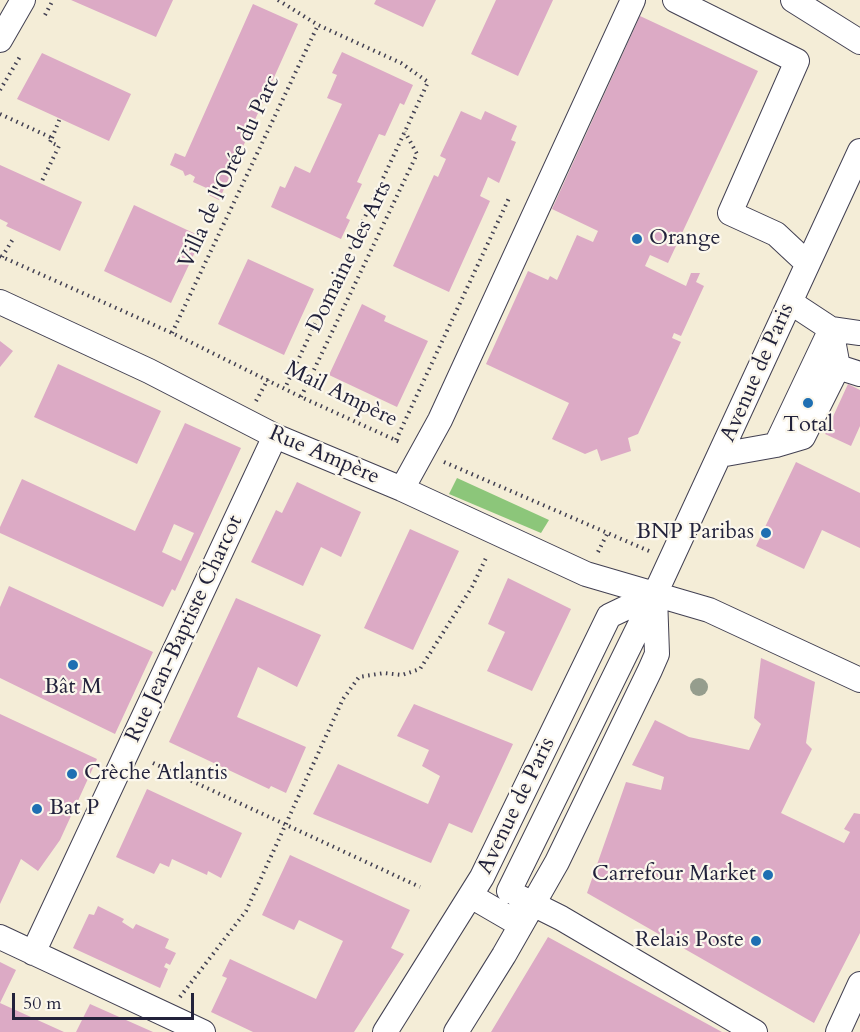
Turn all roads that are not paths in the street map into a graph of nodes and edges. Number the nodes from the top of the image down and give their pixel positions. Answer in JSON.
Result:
{"nodes":[{"id":1,"x":23,"y":0,"type":"edge"},
{"id":2,"x":633,"y":0,"type":"edge"},
{"id":3,"x":675,"y":0,"type":"edge"},
{"id":4,"x":793,"y":0,"type":"edge"},
{"id":5,"x":0,"y":40,"type":"edge"},
{"id":6,"x":860,"y":42,"type":"edge"},
{"id":7,"x":860,"y":151,"type":"edge"},
{"id":8,"x":807,"y":263,"type":"junction"},
{"id":9,"x":790,"y":302,"type":"junction"},
{"id":10,"x":0,"y":303,"type":"edge"},
{"id":11,"x":831,"y":328,"type":"junction"},
{"id":12,"x":860,"y":333,"type":"edge"},
{"id":13,"x":849,"y":371,"type":"edge"},
{"id":14,"x":275,"y":436,"type":"junction"},
{"id":15,"x":776,"y":445,"type":"junction"},
{"id":16,"x":720,"y":455,"type":"junction"},
{"id":17,"x":402,"y":489,"type":"junction"},
{"id":18,"x":655,"y":594,"type":"junction"},
{"id":19,"x":860,"y":680,"type":"edge"},
{"id":20,"x":477,"y":887,"type":"junction"},
{"id":21,"x":508,"y":891,"type":"junction"},
{"id":22,"x":534,"y":904,"type":"junction"},
{"id":23,"x":521,"y":925,"type":"junction"},
{"id":24,"x":0,"y":937,"type":"edge"},
{"id":25,"x":33,"y":952,"type":"junction"},
{"id":26,"x":860,"y":984,"type":"edge"},
{"id":27,"x":203,"y":1032,"type":"edge"},
{"id":28,"x":386,"y":1032,"type":"edge"},
{"id":29,"x":456,"y":1032,"type":"edge"},
{"id":30,"x":755,"y":1032,"type":"edge"},
{"id":31,"x":775,"y":1032,"type":"edge"},
{"id":32,"x":838,"y":1032,"type":"edge"}],
"edges":[{"from":1,"to":5,"type":"street"},
{"from":2,"to":17,"type":"street"},
{"from":3,"to":8,"type":"street"},
{"from":4,"to":6,"type":"street"},
{"from":7,"to":8,"type":"street","name":"Avenue de Paris"},
{"from":8,"to":9,"type":"street","name":"Avenue de Paris"},
{"from":9,"to":11,"type":"street"},
{"from":9,"to":16,"type":"street","name":"Avenue de Paris"},
{"from":10,"to":14,"type":"street","name":"Rue Ampère"},
{"from":11,"to":12,"type":"street"},
{"from":11,"to":13,"type":"street"},
{"from":11,"to":15,"type":"street"},
{"from":13,"to":15,"type":"street"},
{"from":14,"to":17,"type":"street","name":"Rue Ampère"},
{"from":14,"to":25,"type":"street","name":"Rue Jean-Baptiste Charcot"},
{"from":15,"to":16,"type":"street"},
{"from":16,"to":18,"type":"street","name":"Avenue de Paris"},
{"from":17,"to":18,"type":"street","name":"Rue Ampère"},
{"from":18,"to":19,"type":"street","name":"Rue Ampère"},
{"from":18,"to":20,"type":"street","name":"Avenue de Paris"},
{"from":18,"to":21,"type":"street"},
{"from":18,"to":22,"type":"street","name":"Avenue de Paris"},
{"from":20,"to":21,"type":"street"},
{"from":20,"to":23,"type":"street"},
{"from":20,"to":28,"type":"street","name":"Avenue de Paris"},
{"from":21,"to":22,"type":"street"},
{"from":22,"to":23,"type":"street","name":"Avenue de Paris"},
{"from":22,"to":30,"type":"street"},
{"from":22,"to":31,"type":"street"},
{"from":23,"to":29,"type":"street","name":"Avenue de Paris"},
{"from":24,"to":25,"type":"street"},
{"from":25,"to":27,"type":"street"},
{"from":26,"to":32,"type":"street"}]}
